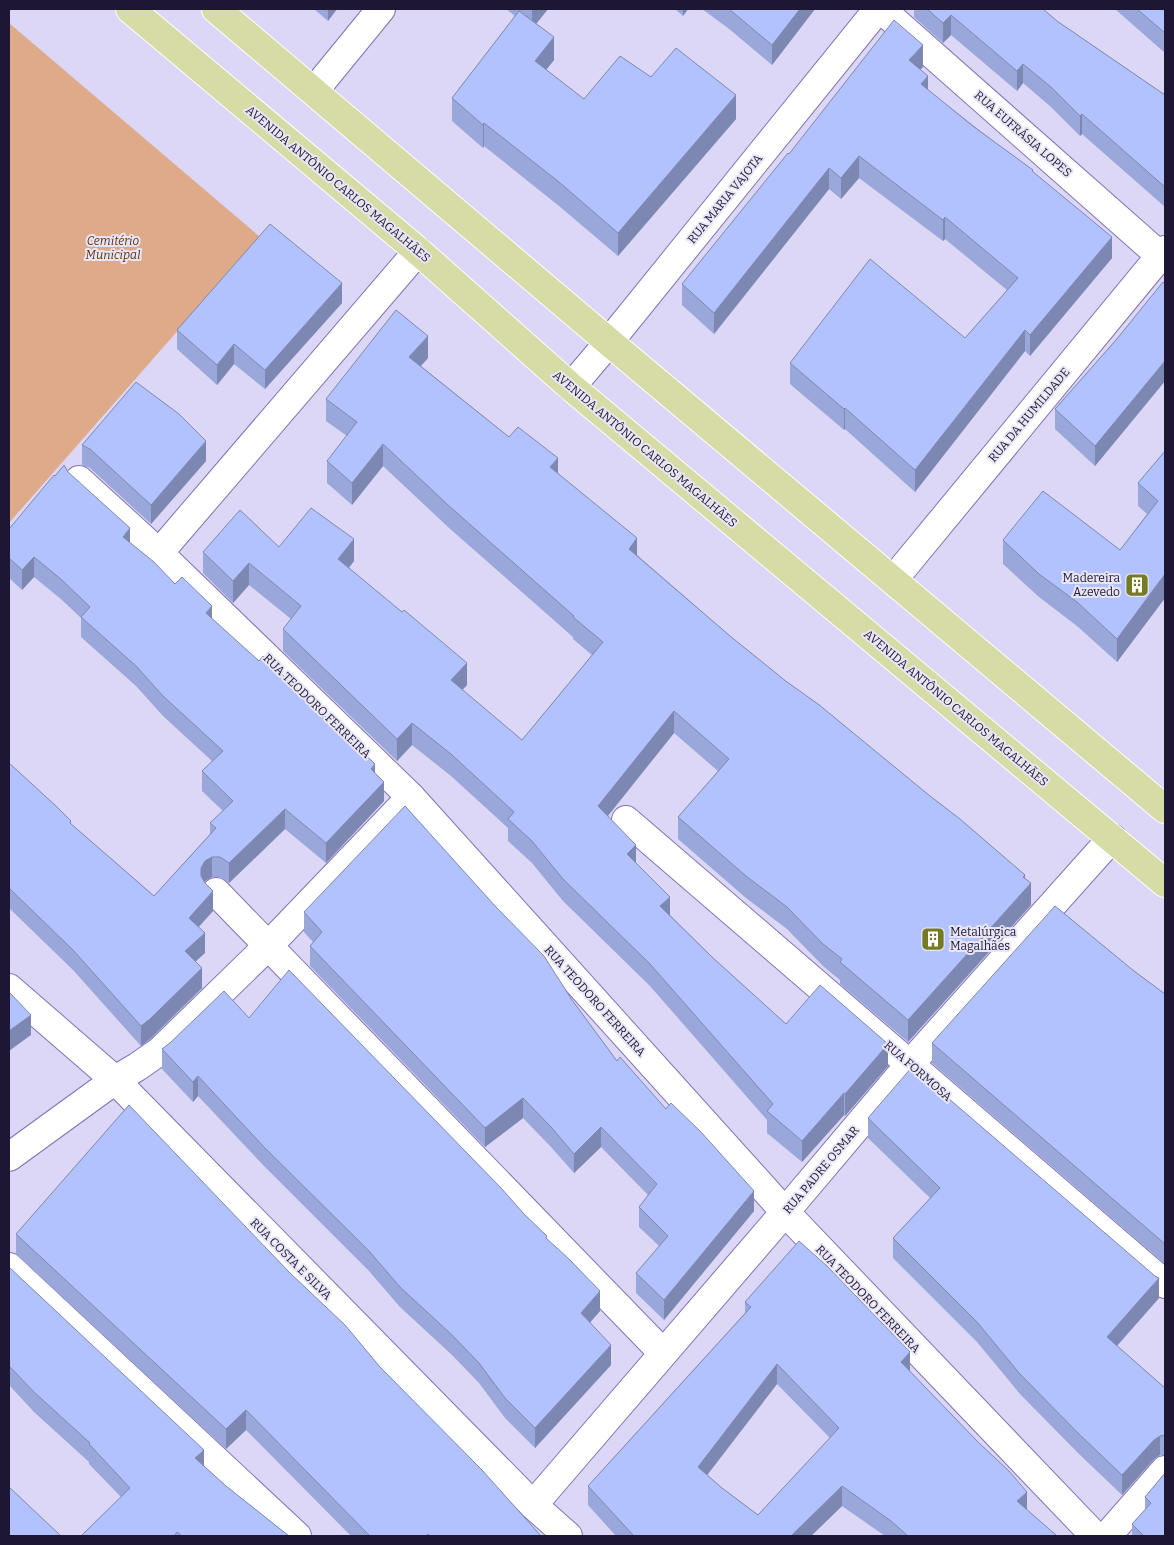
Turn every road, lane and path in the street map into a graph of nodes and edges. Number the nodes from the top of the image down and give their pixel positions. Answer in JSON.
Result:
{"nodes":[{"id":1,"x":130,"y":9,"type":"edge"},
{"id":2,"x":216,"y":9,"type":"edge"},
{"id":3,"x":381,"y":9,"type":"edge"},
{"id":4,"x":879,"y":9,"type":"edge"},
{"id":5,"x":314,"y":91,"type":"junction"},
{"id":6,"x":418,"y":251,"type":"junction"},
{"id":7,"x":1164,"y":255,"type":"edge"},
{"id":8,"x":609,"y":342,"type":"junction"},
{"id":9,"x":571,"y":388,"type":"junction"},
{"id":10,"x":79,"y":480,"type":"edge"},
{"id":11,"x":159,"y":553,"type":"junction"},
{"id":12,"x":893,"y":580,"type":"junction"},
{"id":13,"x":411,"y":797,"type":"junction"},
{"id":14,"x":1165,"y":809,"type":"edge"},
{"id":15,"x":626,"y":820,"type":"dead end"},
{"id":16,"x":1112,"y":838,"type":"junction"},
{"id":17,"x":1165,"y":883,"type":"edge"},
{"id":18,"x":216,"y":892,"type":"dead end"},
{"id":19,"x":269,"y":945,"type":"junction"},
{"id":20,"x":9,"y":988,"type":"edge"},
{"id":21,"x":910,"y":1064,"type":"junction"},
{"id":22,"x":115,"y":1080,"type":"junction"},
{"id":23,"x":9,"y":1157,"type":"edge"},
{"id":24,"x":786,"y":1212,"type":"junction"},
{"id":25,"x":9,"y":1267,"type":"edge"},
{"id":26,"x":1165,"y":1284,"type":"edge"},
{"id":27,"x":663,"y":1353,"type":"junction"},
{"id":28,"x":1165,"y":1470,"type":"edge"},
{"id":29,"x":533,"y":1505,"type":"junction"},
{"id":30,"x":297,"y":1536,"type":"edge"},
{"id":31,"x":568,"y":1536,"type":"edge"},
{"id":32,"x":1095,"y":1536,"type":"edge"},
{"id":33,"x":1107,"y":1536,"type":"edge"}],
"edges":[{"from":1,"to":6,"type":"main road","name":"AVENIDA ANTÔNIO CARLOS MAGALHÃES"},
{"from":2,"to":5,"type":"main road"},
{"from":3,"to":5,"type":"street"},
{"from":4,"to":7,"type":"street","name":"RUA EUFRÁSIA LOPES"},
{"from":4,"to":8,"type":"street","name":"RUA MARIA VAJOTA"},
{"from":5,"to":8,"type":"main road"},
{"from":6,"to":9,"type":"main road","name":"AVENIDA ANTÔNIO CARLOS MAGALHÃES"},
{"from":6,"to":11,"type":"street"},
{"from":7,"to":12,"type":"street","name":"RUA DA HUMILDADE"},
{"from":8,"to":9,"type":"street","name":"RUA MARIA VAJOTA"},
{"from":8,"to":12,"type":"main road"},
{"from":9,"to":16,"type":"main road","name":"AVENIDA ANTÔNIO CARLOS MAGALHÃES"},
{"from":10,"to":11,"type":"street","name":"RUA TEODORO FERREIRA"},
{"from":11,"to":13,"type":"street","name":"RUA TEODORO FERREIRA"},
{"from":12,"to":14,"type":"main road"},
{"from":13,"to":19,"type":"street"},
{"from":13,"to":24,"type":"street","name":"RUA TEODORO FERREIRA"},
{"from":15,"to":21,"type":"street","name":"RUA FORMOSA"},
{"from":16,"to":17,"type":"main road","name":"AVENIDA ANTÔNIO CARLOS MAGALHÃES"},
{"from":16,"to":21,"type":"street","name":"RUA PADRE OSMAR"},
{"from":18,"to":19,"type":"street"},
{"from":19,"to":22,"type":"street"},
{"from":19,"to":27,"type":"street"},
{"from":20,"to":22,"type":"street","name":"RUA COSTA E SILVA"},
{"from":21,"to":24,"type":"street","name":"RUA PADRE OSMAR"},
{"from":21,"to":26,"type":"street","name":"RUA FORMOSA"},
{"from":22,"to":23,"type":"street"},
{"from":22,"to":29,"type":"street","name":"RUA COSTA E SILVA"},
{"from":24,"to":27,"type":"street","name":"RUA PADRE OSMAR"},
{"from":24,"to":32,"type":"street","name":"RUA TEODORO FERREIRA"},
{"from":25,"to":30,"type":"street"},
{"from":27,"to":29,"type":"street","name":"RUA PADRE OSMAR"},
{"from":28,"to":33,"type":"street"},
{"from":29,"to":31,"type":"street","name":"RUA COSTA E SILVA"}]}
